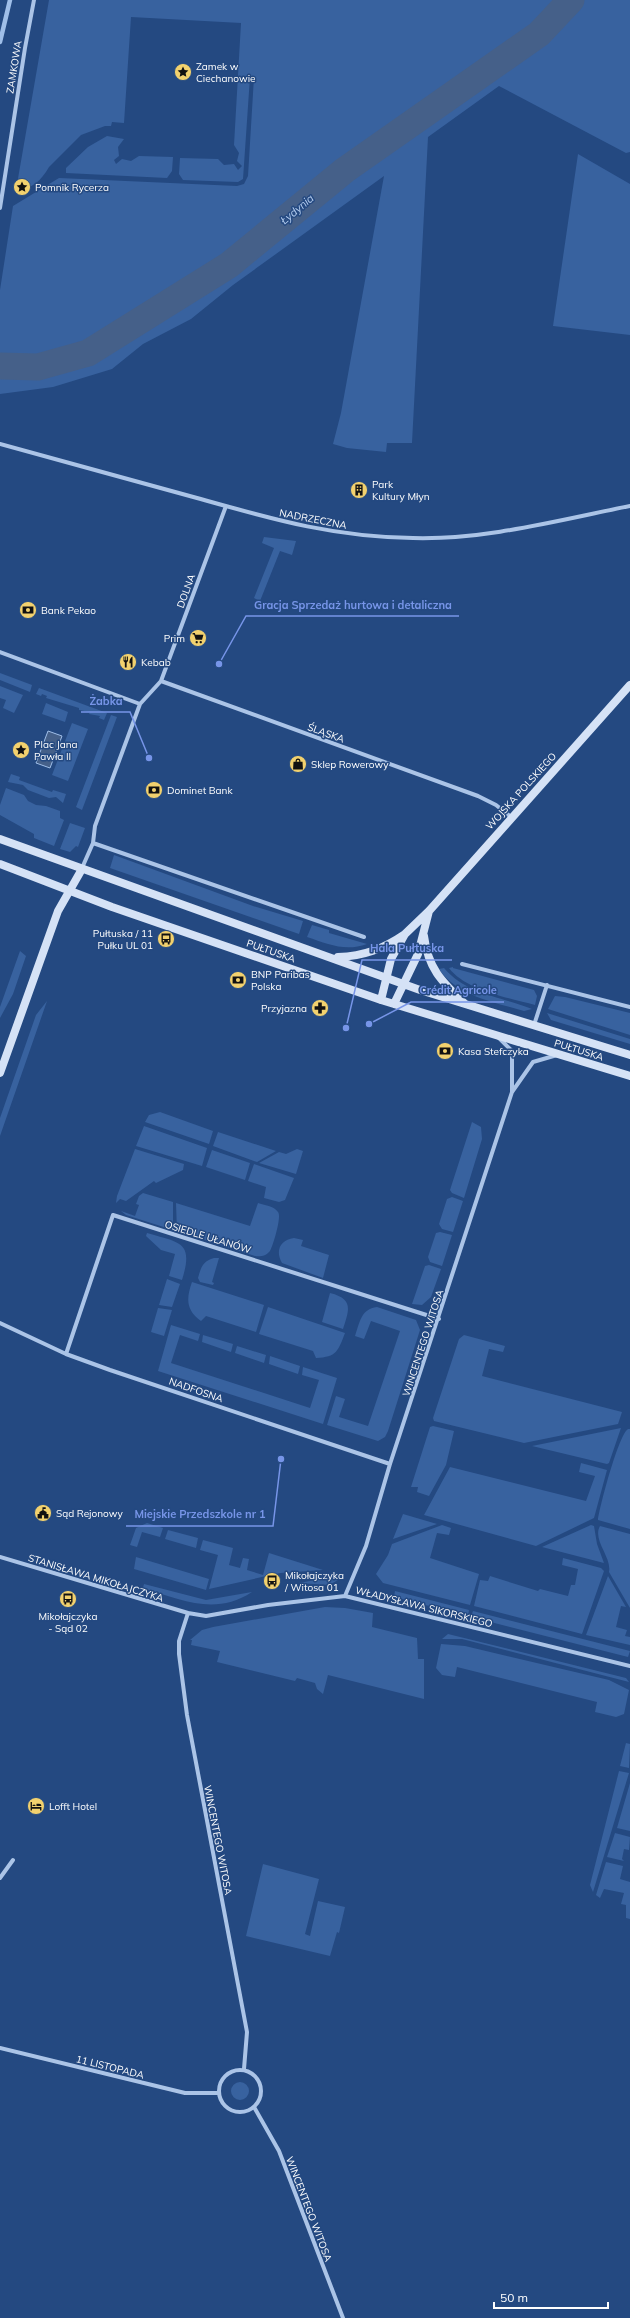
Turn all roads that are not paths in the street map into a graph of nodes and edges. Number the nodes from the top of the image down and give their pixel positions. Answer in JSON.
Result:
{"nodes":[{"id":1,"x":34,"y":0,"type":"edge"},
{"id":2,"x":0,"y":208,"type":"edge"},
{"id":3,"x":0,"y":444,"type":"edge"},
{"id":4,"x":226,"y":506,"type":"junction"},
{"id":5,"x":630,"y":506,"type":"edge"},
{"id":6,"x":0,"y":652,"type":"edge"},
{"id":7,"x":161,"y":682,"type":"junction"},
{"id":8,"x":630,"y":685,"type":"edge"},
{"id":9,"x":140,"y":704,"type":"junction"},
{"id":10,"x":511,"y":817,"type":"junction"},
{"id":11,"x":0,"y":839,"type":"edge"},
{"id":12,"x":93,"y":843,"type":"junction"},
{"id":13,"x":0,"y":864,"type":"edge"},
{"id":14,"x":82,"y":869,"type":"junction"},
{"id":15,"x":68,"y":890,"type":"junction"},
{"id":16,"x":429,"y":911,"type":"junction"},
{"id":17,"x":424,"y":933,"type":"junction"},
{"id":18,"x":405,"y":934,"type":"junction"},
{"id":19,"x":364,"y":937,"type":"dead end"},
{"id":20,"x":333,"y":957,"type":"junction"},
{"id":21,"x":462,"y":964,"type":"dead end"},
{"id":22,"x":386,"y":976,"type":"junction"},
{"id":23,"x":405,"y":983,"type":"junction"},
{"id":24,"x":547,"y":986,"type":"junction"},
{"id":25,"x":381,"y":1000,"type":"junction"},
{"id":26,"x":394,"y":1004,"type":"junction"},
{"id":27,"x":466,"y":1005,"type":"junction"},
{"id":28,"x":630,"y":1007,"type":"edge"},
{"id":29,"x":534,"y":1026,"type":"junction"},
{"id":30,"x":496,"y":1035,"type":"junction"},
{"id":31,"x":559,"y":1054,"type":"junction"},
{"id":32,"x":630,"y":1055,"type":"edge"},
{"id":33,"x":0,"y":1073,"type":"edge"},
{"id":34,"x":630,"y":1076,"type":"edge"},
{"id":35,"x":512,"y":1092,"type":"junction"},
{"id":36,"x":439,"y":1319,"type":"junction"},
{"id":37,"x":0,"y":1323,"type":"edge"},
{"id":38,"x":66,"y":1354,"type":"junction"},
{"id":39,"x":390,"y":1464,"type":"junction"},
{"id":40,"x":0,"y":1557,"type":"edge"},
{"id":41,"x":345,"y":1596,"type":"junction"},
{"id":42,"x":188,"y":1613,"type":"junction"},
{"id":43,"x":630,"y":1666,"type":"edge"},
{"id":44,"x":13,"y":1860,"type":"dead end"},
{"id":45,"x":0,"y":1878,"type":"edge"},
{"id":46,"x":0,"y":2048,"type":"edge"},
{"id":47,"x":244,"y":2069,"type":"junction"},
{"id":48,"x":218,"y":2093,"type":"junction"},
{"id":49,"x":254,"y":2107,"type":"junction"},
{"id":50,"x":343,"y":2318,"type":"edge"}],
"edges":[{"from":1,"to":2,"type":"street","name":"ZAMKOWA"},
{"from":3,"to":4,"type":"street","name":"NADRZECZNA"},
{"from":4,"to":5,"type":"street","name":"NADRZECZNA"},
{"from":4,"to":7,"type":"street","name":"DOLNA"},
{"from":6,"to":9,"type":"street"},
{"from":7,"to":9,"type":"street"},
{"from":7,"to":10,"type":"street","name":"ŚLĄSKA"},
{"from":8,"to":10,"type":"main road","name":"WOJSKA POLSKIEGO"},
{"from":9,"to":12,"type":"street"},
{"from":10,"to":16,"type":"main road","name":"WOJSKA POLSKIEGO"},
{"from":11,"to":14,"type":"main road","name":"PUŁTUSKA"},
{"from":12,"to":14,"type":"street"},
{"from":12,"to":19,"type":"street"},
{"from":13,"to":15,"type":"main road","name":"PUŁTUSKA"},
{"from":14,"to":15,"type":"main road"},
{"from":14,"to":20,"type":"main road","name":"PUŁTUSKA"},
{"from":15,"to":25,"type":"main road","name":"PUŁTUSKA"},
{"from":15,"to":33,"type":"main road"},
{"from":16,"to":17,"type":"main road","name":"WOJSKA POLSKIEGO"},
{"from":16,"to":18,"type":"main road","name":"WOJSKA POLSKIEGO"},
{"from":17,"to":23,"type":"main road","name":"WOJSKA POLSKIEGO"},
{"from":17,"to":27,"type":"main road"},
{"from":18,"to":20,"type":"main road"},
{"from":18,"to":22,"type":"main road","name":"WOJSKA POLSKIEGO"},
{"from":20,"to":22,"type":"main road","name":"PUŁTUSKA"},
{"from":21,"to":24,"type":"street"},
{"from":22,"to":23,"type":"main road","name":"PUŁTUSKA"},
{"from":22,"to":25,"type":"main road","name":"WOJSKA POLSKIEGO"},
{"from":23,"to":26,"type":"main road","name":"WOJSKA POLSKIEGO"},
{"from":23,"to":27,"type":"main road","name":"PUŁTUSKA"},
{"from":24,"to":28,"type":"street"},
{"from":24,"to":29,"type":"street"},
{"from":25,"to":26,"type":"main road","name":"PUŁTUSKA"},
{"from":26,"to":30,"type":"main road","name":"PUŁTUSKA"},
{"from":27,"to":29,"type":"main road","name":"PUŁTUSKA"},
{"from":29,"to":32,"type":"main road","name":"PUŁTUSKA"},
{"from":30,"to":31,"type":"main road","name":"PUŁTUSKA"},
{"from":30,"to":35,"type":"street","name":"WINCENTEGO WITOSA"},
{"from":31,"to":34,"type":"main road","name":"PUŁTUSKA"},
{"from":31,"to":35,"type":"street","name":"WINCENTEGO WITOSA"},
{"from":35,"to":36,"type":"street","name":"WINCENTEGO WITOSA"},
{"from":36,"to":38,"type":"street","name":"OSIEDLE UŁANÓW"},
{"from":36,"to":39,"type":"street","name":"WINCENTEGO WITOSA"},
{"from":37,"to":38,"type":"street","name":"NADFOSNA"},
{"from":38,"to":39,"type":"street","name":"NADFOSNA"},
{"from":39,"to":41,"type":"street","name":"WINCENTEGO WITOSA"},
{"from":40,"to":42,"type":"street","name":"STANISŁAWA MIKOŁAJCZYKA"},
{"from":41,"to":42,"type":"street","name":"WŁADYSŁAWA SIKORSKIEGO"},
{"from":41,"to":43,"type":"street","name":"WŁADYSŁAWA SIKORSKIEGO"},
{"from":42,"to":47,"type":"street","name":"WINCENTEGO WITOSA"},
{"from":44,"to":45,"type":"street"},
{"from":46,"to":48,"type":"street","name":"11 LISTOPADA"},
{"from":47,"to":48,"type":"street"},
{"from":47,"to":49,"type":"street"},
{"from":48,"to":49,"type":"street"},
{"from":49,"to":50,"type":"street","name":"WINCENTEGO WITOSA"}]}
